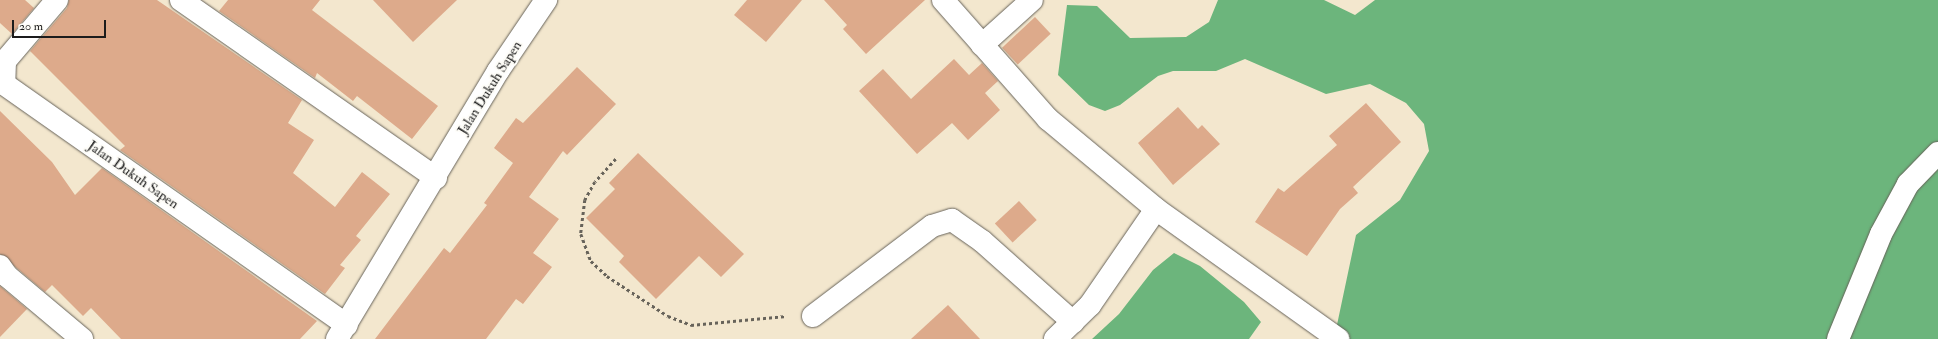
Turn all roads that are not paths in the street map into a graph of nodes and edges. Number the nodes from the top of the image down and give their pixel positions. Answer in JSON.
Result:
{"nodes":[{"id":1,"x":57,"y":0,"type":"edge"},
{"id":2,"x":181,"y":0,"type":"edge"},
{"id":3,"x":546,"y":0,"type":"edge"},
{"id":4,"x":943,"y":0,"type":"edge"},
{"id":5,"x":1032,"y":0,"type":"edge"},
{"id":6,"x":982,"y":45,"type":"junction"},
{"id":7,"x":1938,"y":153,"type":"edge"},
{"id":8,"x":436,"y":178,"type":"junction"},
{"id":9,"x":1156,"y":209,"type":"junction"},
{"id":10,"x":0,"y":266,"type":"edge"},
{"id":11,"x":813,"y":316,"type":"road end"},
{"id":12,"x":1073,"y":322,"type":"junction"},
{"id":13,"x":342,"y":332,"type":"edge"},
{"id":14,"x":82,"y":339,"type":"edge"},
{"id":15,"x":1055,"y":339,"type":"edge"},
{"id":16,"x":1338,"y":339,"type":"edge"},
{"id":17,"x":1838,"y":339,"type":"edge"}],
"edges":[{"from":1,"to":13,"type":"street","name":"Jalan Dukuh Sapen"},
{"from":2,"to":8,"type":"street"},
{"from":3,"to":8,"type":"street","name":"Jalan Dukuh Sapen"},
{"from":4,"to":6,"type":"street"},
{"from":5,"to":6,"type":"street"},
{"from":6,"to":9,"type":"street"},
{"from":7,"to":17,"type":"street"},
{"from":8,"to":13,"type":"street","name":"Jalan Dukuh Sapen"},
{"from":9,"to":12,"type":"street"},
{"from":9,"to":16,"type":"street"},
{"from":10,"to":14,"type":"street"},
{"from":11,"to":12,"type":"street"},
{"from":12,"to":15,"type":"street"}]}
